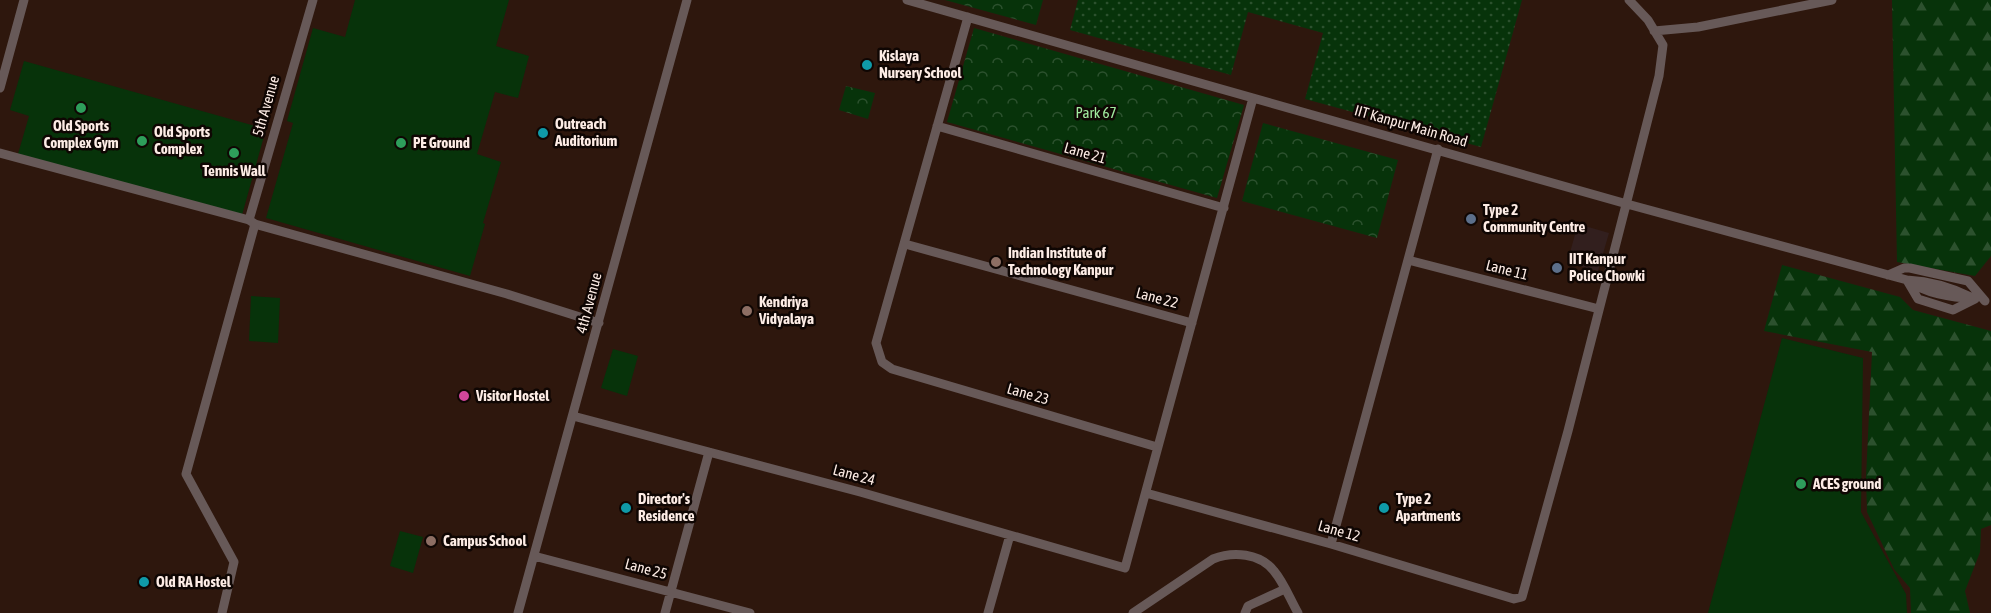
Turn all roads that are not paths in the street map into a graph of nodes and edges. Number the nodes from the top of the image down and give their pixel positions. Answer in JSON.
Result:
{"nodes":[{"id":1,"x":24,"y":0,"type":"edge"},
{"id":2,"x":313,"y":0,"type":"edge"},
{"id":3,"x":907,"y":0,"type":"edge"},
{"id":4,"x":1629,"y":0,"type":"edge"},
{"id":5,"x":1832,"y":0,"type":"edge"},
{"id":6,"x":688,"y":1,"type":"edge"},
{"id":7,"x":968,"y":17,"type":"junction"},
{"id":8,"x":1654,"y":31,"type":"junction"},
{"id":9,"x":0,"y":88,"type":"edge"},
{"id":10,"x":1253,"y":98,"type":"junction"},
{"id":11,"x":937,"y":126,"type":"junction"},
{"id":12,"x":1438,"y":149,"type":"junction"},
{"id":13,"x":0,"y":153,"type":"edge"},
{"id":14,"x":1627,"y":204,"type":"junction"},
{"id":15,"x":1224,"y":208,"type":"junction"},
{"id":16,"x":252,"y":222,"type":"junction"},
{"id":17,"x":905,"y":244,"type":"junction"},
{"id":18,"x":1408,"y":260,"type":"junction"},
{"id":19,"x":1888,"y":274,"type":"junction"},
{"id":20,"x":1907,"y":280,"type":"junction"},
{"id":21,"x":1973,"y":298,"type":"junction"},
{"id":22,"x":1988,"y":302,"type":"edge"},
{"id":23,"x":1599,"y":309,"type":"junction"},
{"id":24,"x":599,"y":323,"type":"junction"},
{"id":25,"x":1192,"y":323,"type":"junction"},
{"id":26,"x":573,"y":416,"type":"junction"},
{"id":27,"x":1157,"y":447,"type":"junction"},
{"id":28,"x":709,"y":452,"type":"junction"},
{"id":29,"x":1146,"y":493,"type":"junction"},
{"id":30,"x":1010,"y":535,"type":"junction"},
{"id":31,"x":1331,"y":544,"type":"junction"},
{"id":32,"x":534,"y":556,"type":"junction"},
{"id":33,"x":1286,"y":590,"type":"junction"},
{"id":34,"x":671,"y":591,"type":"junction"},
{"id":35,"x":222,"y":613,"type":"edge"},
{"id":36,"x":518,"y":613,"type":"edge"},
{"id":37,"x":665,"y":613,"type":"edge"},
{"id":38,"x":750,"y":613,"type":"edge"},
{"id":39,"x":988,"y":613,"type":"edge"},
{"id":40,"x":1133,"y":613,"type":"edge"},
{"id":41,"x":1245,"y":613,"type":"edge"},
{"id":42,"x":1298,"y":613,"type":"edge"}],
"edges":[{"from":1,"to":9,"type":"street"},
{"from":2,"to":16,"type":"street","name":"5th Avenue"},
{"from":3,"to":7,"type":"street","name":"IIT Kanpur Main Road"},
{"from":4,"to":8,"type":"street"},
{"from":5,"to":8,"type":"street"},
{"from":6,"to":24,"type":"street","name":"4th Avenue"},
{"from":7,"to":10,"type":"street","name":"IIT Kanpur Main Road"},
{"from":7,"to":11,"type":"street"},
{"from":8,"to":14,"type":"street"},
{"from":10,"to":12,"type":"street","name":"IIT Kanpur Main Road"},
{"from":10,"to":15,"type":"street"},
{"from":11,"to":15,"type":"street","name":"Lane 21"},
{"from":11,"to":17,"type":"street"},
{"from":12,"to":14,"type":"street","name":"IIT Kanpur Main Road"},
{"from":12,"to":18,"type":"street"},
{"from":13,"to":16,"type":"street"},
{"from":14,"to":19,"type":"street","name":"IIT Kanpur Main Road"},
{"from":14,"to":23,"type":"street"},
{"from":15,"to":25,"type":"street"},
{"from":16,"to":24,"type":"street"},
{"from":16,"to":35,"type":"street","name":"5th Avenue"},
{"from":17,"to":25,"type":"street","name":"Lane 22"},
{"from":17,"to":27,"type":"street","name":"Lane 23"},
{"from":18,"to":23,"type":"street","name":"Lane 11"},
{"from":18,"to":31,"type":"street"},
{"from":19,"to":20,"type":"street","name":"IIT Kanpur Main Road"},
{"from":19,"to":22,"type":"street"},
{"from":20,"to":21,"type":"street","name":"IIT Kanpur Main Road"},
{"from":20,"to":21,"type":"street"},
{"from":21,"to":22,"type":"street","name":"IIT Kanpur Main Road"},
{"from":23,"to":31,"type":"street","name":"Lane 12"},
{"from":24,"to":26,"type":"street","name":"4th Avenue"},
{"from":25,"to":27,"type":"street"},
{"from":26,"to":28,"type":"street","name":"Lane 24"},
{"from":26,"to":32,"type":"street","name":"4th Avenue"},
{"from":27,"to":29,"type":"street"},
{"from":28,"to":30,"type":"street","name":"Lane 24"},
{"from":28,"to":34,"type":"street"},
{"from":29,"to":30,"type":"street","name":"Lane 24"},
{"from":29,"to":31,"type":"street","name":"Lane 12"},
{"from":30,"to":39,"type":"street"},
{"from":32,"to":34,"type":"street","name":"Lane 25"},
{"from":32,"to":36,"type":"street","name":"4th Avenue"},
{"from":33,"to":40,"type":"street"},
{"from":33,"to":41,"type":"street"},
{"from":33,"to":42,"type":"street"},
{"from":34,"to":37,"type":"street"},
{"from":34,"to":38,"type":"street","name":"Lane 25"}]}
